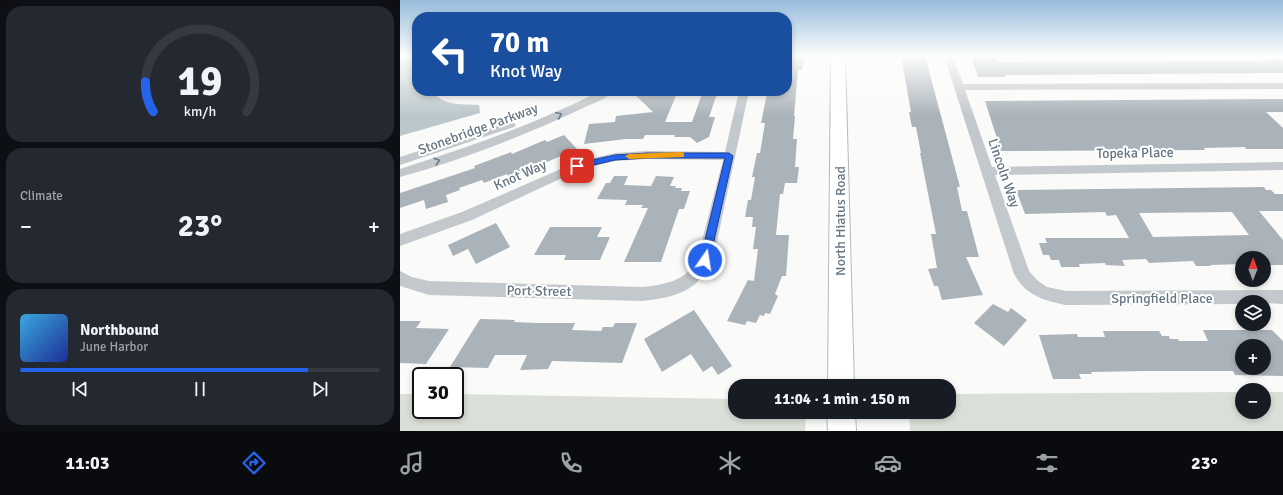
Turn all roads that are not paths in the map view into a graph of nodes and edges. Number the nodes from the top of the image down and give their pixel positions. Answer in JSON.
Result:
{"nodes":[{"id":1,"x":838,"y":76,"type":"edge"},
{"id":2,"x":955,"y":76,"type":"edge"},
{"id":3,"x":1283,"y":86,"type":"edge"},
{"id":4,"x":959,"y":87,"type":"junction"},
{"id":5,"x":578,"y":96,"type":"edge"},
{"id":6,"x":598,"y":96,"type":"edge"},
{"id":7,"x":743,"y":96,"type":"edge"},
{"id":8,"x":729,"y":156,"type":"junction"},
{"id":9,"x":400,"y":161,"type":"edge"},
{"id":10,"x":1283,"y":166,"type":"edge"},
{"id":11,"x":986,"y":171,"type":"junction"},
{"id":12,"x":400,"y":173,"type":"edge"},
{"id":13,"x":400,"y":240,"type":"edge"},
{"id":14,"x":400,"y":277,"type":"edge"},
{"id":15,"x":1042,"y":292,"type":"joint"},
{"id":16,"x":1283,"y":297,"type":"edge"},
{"id":17,"x":841,"y":379,"type":"edge"},
{"id":18,"x":841,"y":419,"type":"edge"},
{"id":19,"x":842,"y":431,"type":"edge"}],
"edges":[{"from":1,"to":17,"type":"street","name":"North Hiatus Road"},
{"from":2,"to":4,"type":"street","name":"Lincoln Way"},
{"from":3,"to":4,"type":"street"},
{"from":4,"to":11,"type":"street","name":"Lincoln Way"},
{"from":5,"to":9,"type":"street","name":"Stonebridge Parkway"},
{"from":12,"to":6,"type":"street","name":"Stonebridge Parkway","one_way":true},
{"from":7,"to":8,"type":"street","name":"Port Street"},
{"from":8,"to":13,"type":"street","name":"Knot Way"},
{"from":8,"to":14,"type":"street","name":"Port Street"},
{"from":10,"to":11,"type":"street","name":"Topeka Place"},
{"from":11,"to":15,"type":"street","name":"Lincoln Way"},
{"from":15,"to":16,"type":"street","name":"Springfield Place"},
{"from":18,"to":19,"type":"street"}]}
